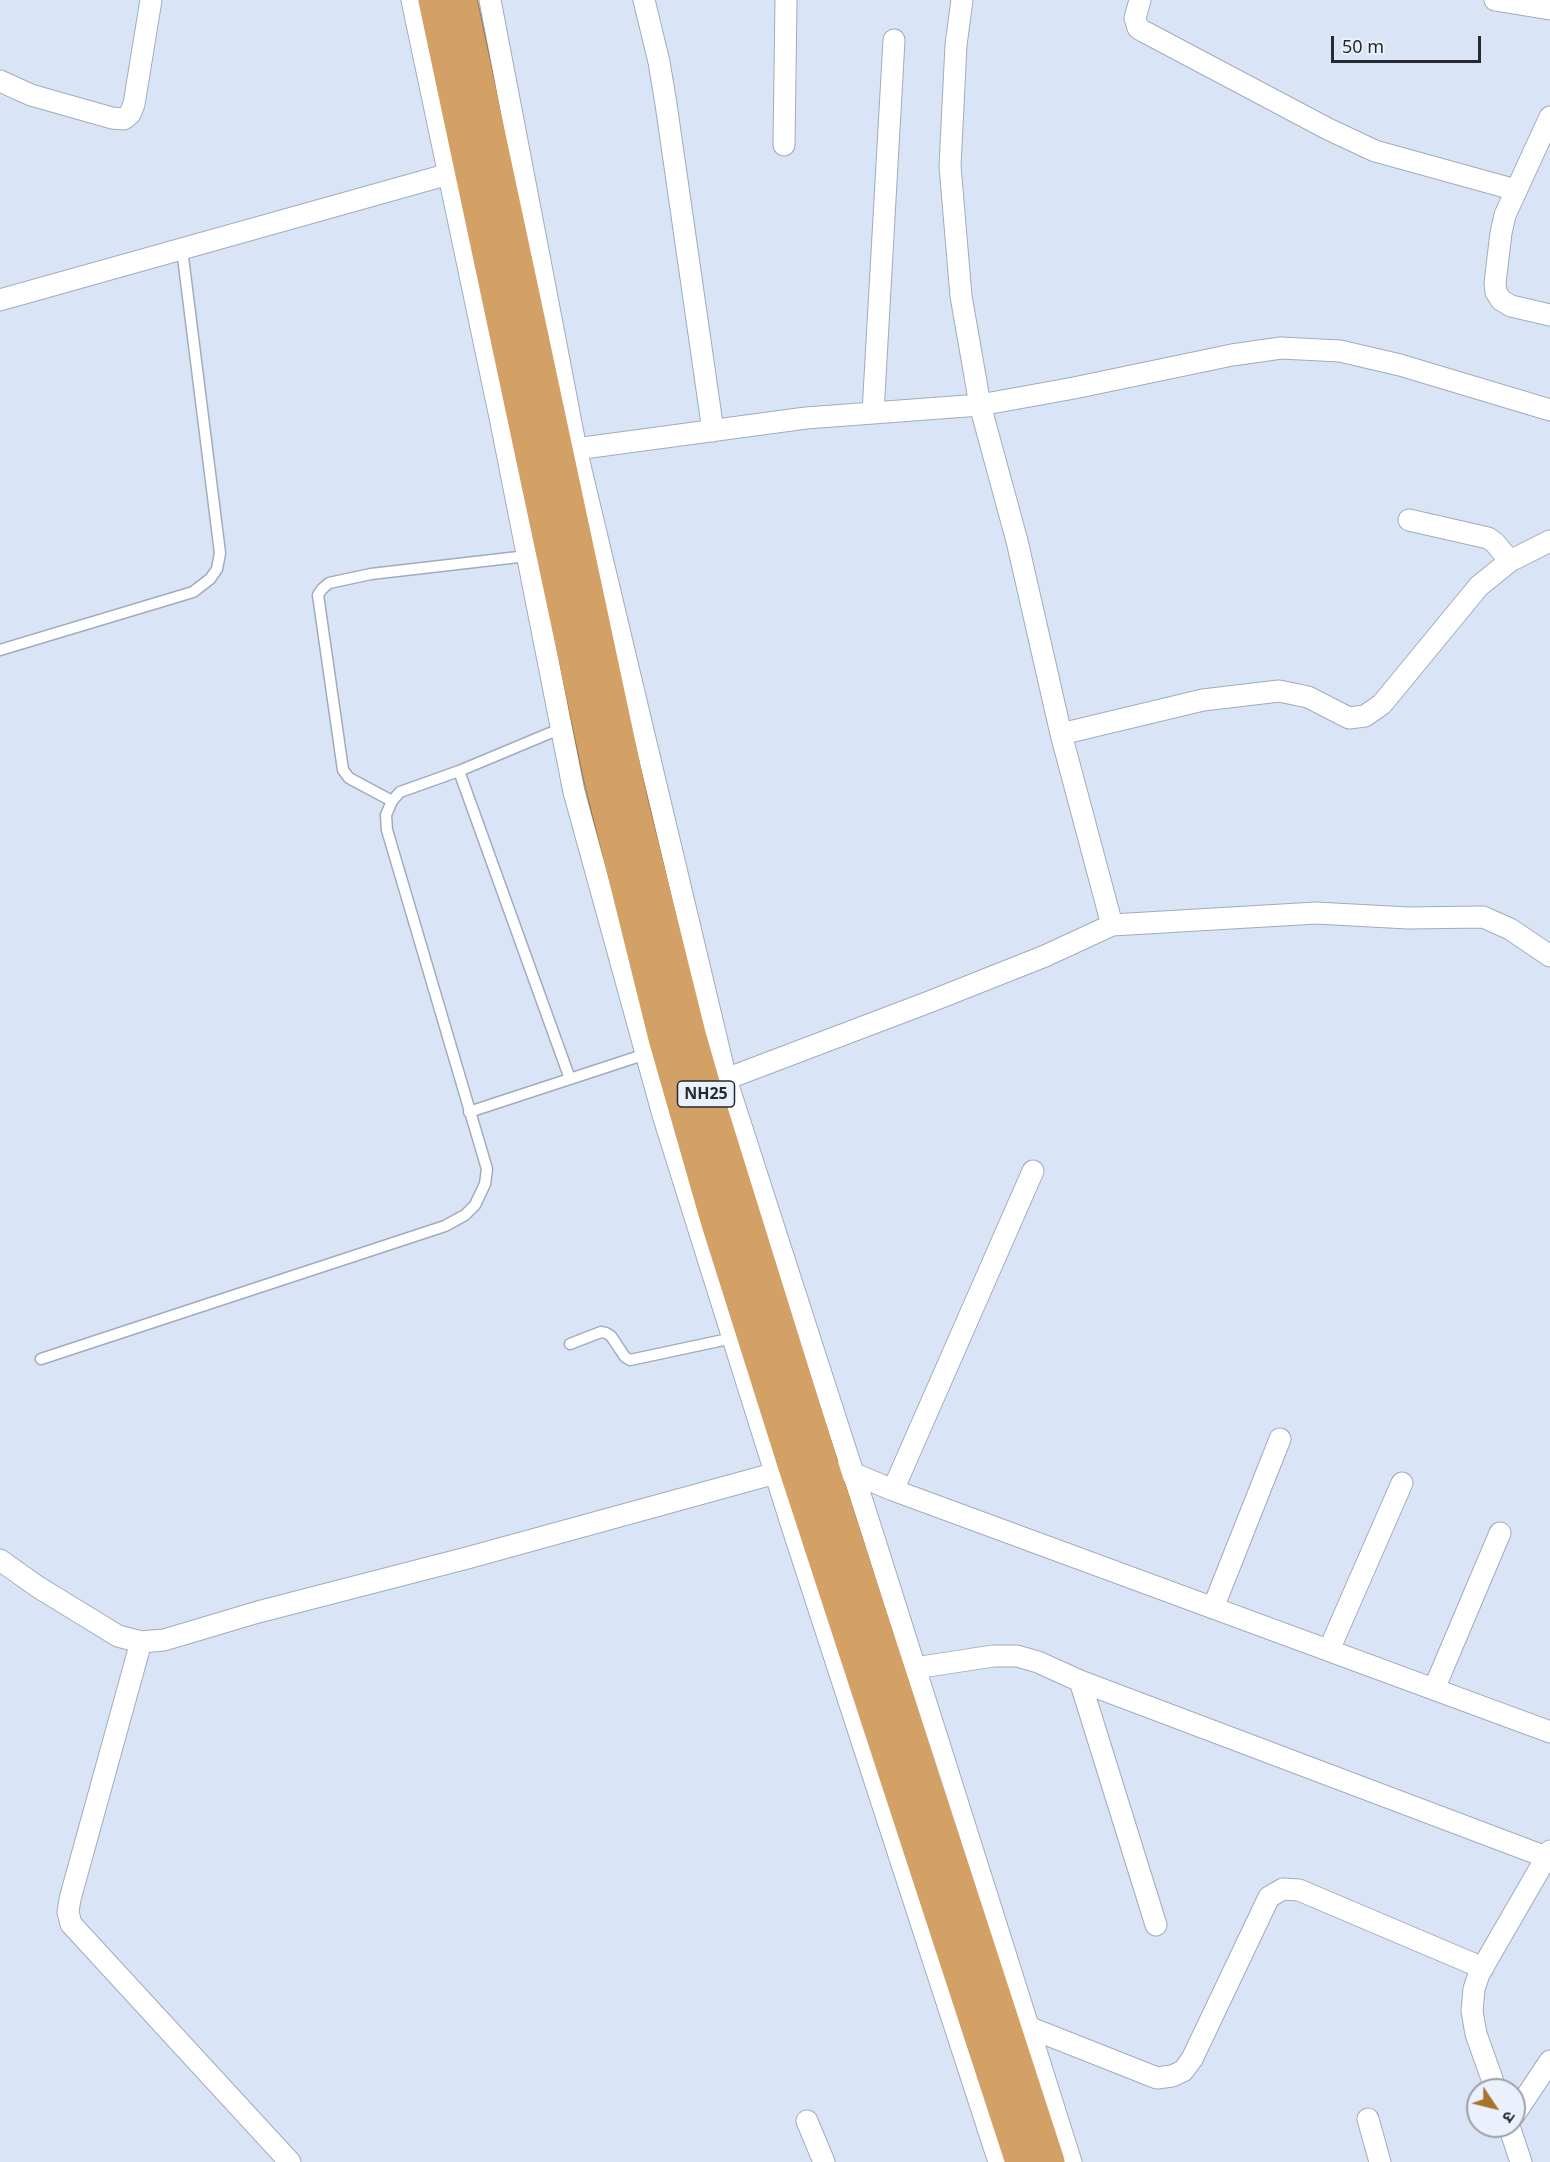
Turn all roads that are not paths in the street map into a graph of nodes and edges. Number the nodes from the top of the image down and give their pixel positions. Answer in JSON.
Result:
{"nodes":[{"id":1,"x":151,"y":0,"type":"edge"},
{"id":2,"x":412,"y":0,"type":"edge"},
{"id":3,"x":435,"y":0,"type":"edge"},
{"id":4,"x":460,"y":0,"type":"edge"},
{"id":5,"x":490,"y":0,"type":"edge"},
{"id":6,"x":644,"y":0,"type":"edge"},
{"id":7,"x":786,"y":0,"type":"edge"},
{"id":8,"x":962,"y":0,"type":"edge"},
{"id":9,"x":1140,"y":0,"type":"edge"},
{"id":10,"x":1496,"y":0,"type":"edge"},
{"id":11,"x":1547,"y":6,"type":"edge"},
{"id":12,"x":894,"y":40,"type":"dead end"},
{"id":13,"x":0,"y":81,"type":"edge"},
{"id":14,"x":1550,"y":117,"type":"edge"},
{"id":15,"x":784,"y":145,"type":"dead end"},
{"id":16,"x":448,"y":174,"type":"junction"},
{"id":17,"x":1516,"y":190,"type":"junction"},
{"id":18,"x":182,"y":249,"type":"junction"},
{"id":19,"x":0,"y":300,"type":"edge"},
{"id":20,"x":1550,"y":315,"type":"edge"},
{"id":21,"x":980,"y":405,"type":"junction"},
{"id":22,"x":1550,"y":410,"type":"edge"},
{"id":23,"x":873,"y":413,"type":"junction"},
{"id":24,"x":713,"y":431,"type":"junction"},
{"id":25,"x":576,"y":449,"type":"junction"},
{"id":26,"x":1409,"y":520,"type":"dead end"},
{"id":27,"x":1550,"y":541,"type":"edge"},
{"id":28,"x":527,"y":556,"type":"junction"},
{"id":29,"x":1510,"y":561,"type":"junction"},
{"id":30,"x":0,"y":650,"type":"edge"},
{"id":31,"x":562,"y":728,"type":"junction"},
{"id":32,"x":1061,"y":734,"type":"junction"},
{"id":33,"x":459,"y":771,"type":"junction"},
{"id":34,"x":392,"y":801,"type":"junction"},
{"id":35,"x":1112,"y":925,"type":"junction"},
{"id":36,"x":1550,"y":956,"type":"edge"},
{"id":37,"x":646,"y":1054,"type":"junction"},
{"id":38,"x":570,"y":1079,"type":"junction"},
{"id":39,"x":726,"y":1079,"type":"junction"},
{"id":40,"x":469,"y":1112,"type":"junction"},
{"id":41,"x":1033,"y":1171,"type":"dead end"},
{"id":42,"x":733,"y":1338,"type":"junction"},
{"id":43,"x":570,"y":1344,"type":"dead end"},
{"id":44,"x":41,"y":1359,"type":"dead end"},
{"id":45,"x":1280,"y":1439,"type":"dead end"},
{"id":46,"x":797,"y":1467,"type":"junction"},
{"id":47,"x":854,"y":1473,"type":"junction"},
{"id":48,"x":1402,"y":1483,"type":"dead end"},
{"id":49,"x":893,"y":1490,"type":"junction"},
{"id":50,"x":1500,"y":1533,"type":"dead end"},
{"id":51,"x":0,"y":1560,"type":"edge"},
{"id":52,"x":1213,"y":1608,"type":"junction"},
{"id":53,"x":141,"y":1642,"type":"junction"},
{"id":54,"x":1329,"y":1650,"type":"junction"},
{"id":55,"x":915,"y":1668,"type":"junction"},
{"id":56,"x":1080,"y":1681,"type":"junction"},
{"id":57,"x":1434,"y":1689,"type":"junction"},
{"id":58,"x":1550,"y":1732,"type":"edge"},
{"id":59,"x":1548,"y":1854,"type":"edge"},
{"id":60,"x":1156,"y":1925,"type":"dead end"},
{"id":61,"x":1483,"y":1968,"type":"junction"},
{"id":62,"x":1028,"y":2026,"type":"junction"},
{"id":63,"x":1550,"y":2061,"type":"edge"},
{"id":64,"x":1492,"y":2078,"type":"edge"},
{"id":65,"x":1526,"y":2097,"type":"edge"},
{"id":66,"x":1368,"y":2119,"type":"dead end"},
{"id":67,"x":807,"y":2121,"type":"dead end"},
{"id":68,"x":1513,"y":2138,"type":"edge"},
{"id":69,"x":290,"y":2162,"type":"edge"},
{"id":70,"x":824,"y":2162,"type":"edge"},
{"id":71,"x":999,"y":2162,"type":"edge"},
{"id":72,"x":1022,"y":2162,"type":"edge"},
{"id":73,"x":1048,"y":2162,"type":"edge"},
{"id":74,"x":1071,"y":2162,"type":"edge"},
{"id":75,"x":1380,"y":2162,"type":"edge"},
{"id":76,"x":1521,"y":2162,"type":"edge"}],
"edges":[{"from":1,"to":13,"type":"street"},
{"from":2,"to":16,"type":"street"},
{"from":3,"to":46,"type":"highway","number":"NH25"},
{"from":4,"to":46,"type":"highway","number":"NH25"},
{"from":5,"to":25,"type":"street"},
{"from":6,"to":24,"type":"street"},
{"from":7,"to":15,"type":"street"},
{"from":8,"to":21,"type":"street"},
{"from":9,"to":17,"type":"street"},
{"from":10,"to":11,"type":"street"},
{"from":12,"to":23,"type":"street"},
{"from":14,"to":17,"type":"street"},
{"from":16,"to":18,"type":"street"},
{"from":16,"to":28,"type":"street"},
{"from":17,"to":20,"type":"street"},
{"from":18,"to":19,"type":"street"},
{"from":18,"to":30,"type":"lane"},
{"from":21,"to":22,"type":"street"},
{"from":21,"to":23,"type":"street"},
{"from":21,"to":32,"type":"street"},
{"from":23,"to":24,"type":"street"},
{"from":24,"to":25,"type":"street"},
{"from":25,"to":39,"type":"street"},
{"from":26,"to":29,"type":"street"},
{"from":27,"to":29,"type":"street"},
{"from":28,"to":31,"type":"street"},
{"from":28,"to":34,"type":"lane"},
{"from":29,"to":32,"type":"street"},
{"from":31,"to":33,"type":"lane"},
{"from":31,"to":37,"type":"street"},
{"from":32,"to":35,"type":"street"},
{"from":33,"to":34,"type":"lane"},
{"from":33,"to":38,"type":"lane"},
{"from":34,"to":40,"type":"lane"},
{"from":35,"to":36,"type":"street"},
{"from":35,"to":39,"type":"street"},
{"from":37,"to":38,"type":"lane"},
{"from":37,"to":42,"type":"street"},
{"from":38,"to":40,"type":"lane"},
{"from":39,"to":47,"type":"street"},
{"from":40,"to":44,"type":"lane"},
{"from":41,"to":49,"type":"street"},
{"from":42,"to":43,"type":"lane"},
{"from":42,"to":46,"type":"street"},
{"from":45,"to":52,"type":"street"},
{"from":46,"to":47,"type":"street"},
{"from":46,"to":53,"type":"street"},
{"from":46,"to":71,"type":"street"},
{"from":46,"to":72,"type":"highway","number":"NH25"},
{"from":46,"to":73,"type":"highway","number":"NH25"},
{"from":47,"to":49,"type":"street"},
{"from":47,"to":55,"type":"street"},
{"from":48,"to":54,"type":"street"},
{"from":49,"to":52,"type":"street"},
{"from":50,"to":57,"type":"street"},
{"from":51,"to":53,"type":"street"},
{"from":52,"to":54,"type":"street"},
{"from":53,"to":69,"type":"street"},
{"from":54,"to":57,"type":"street"},
{"from":55,"to":56,"type":"street"},
{"from":55,"to":62,"type":"street"},
{"from":56,"to":59,"type":"street"},
{"from":56,"to":60,"type":"street"},
{"from":57,"to":58,"type":"street"},
{"from":59,"to":61,"type":"street"},
{"from":61,"to":62,"type":"street"},
{"from":61,"to":64,"type":"street"},
{"from":62,"to":74,"type":"street"},
{"from":63,"to":65,"type":"street"},
{"from":66,"to":75,"type":"street"},
{"from":67,"to":70,"type":"street"},
{"from":68,"to":76,"type":"street"}]}
